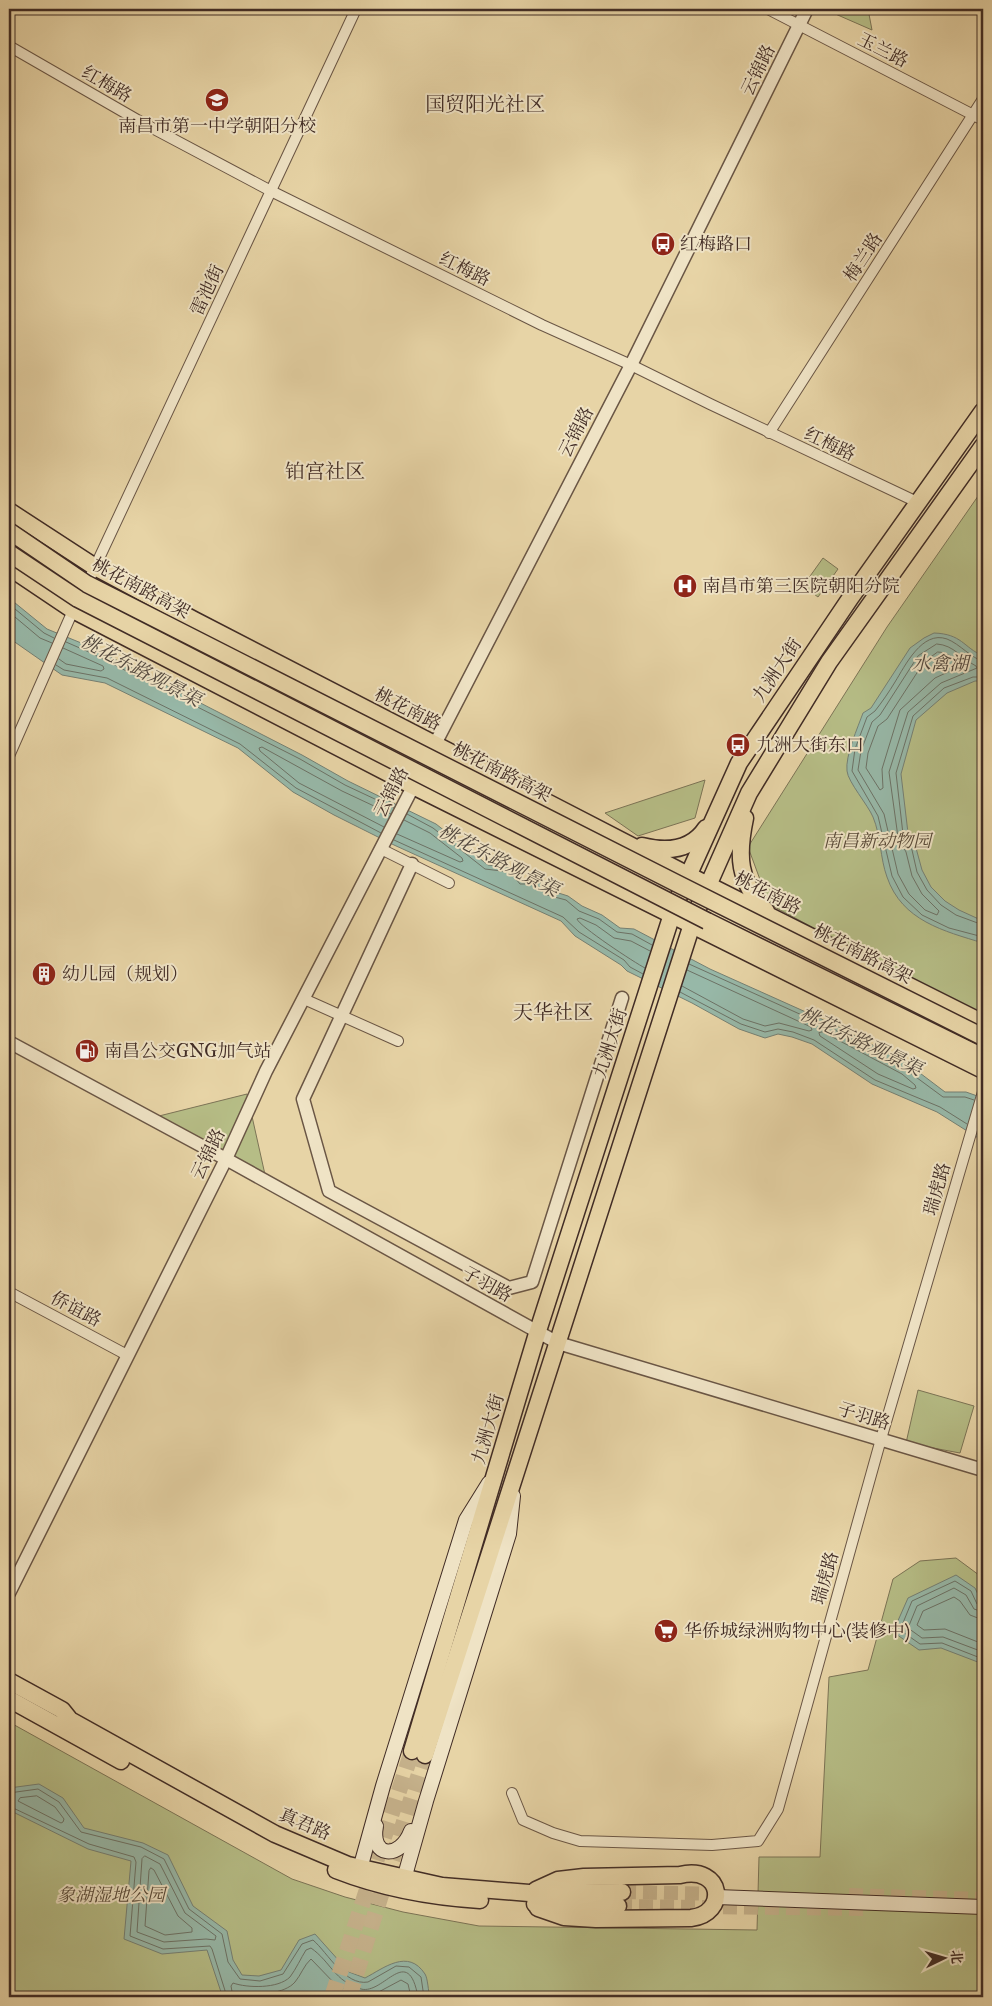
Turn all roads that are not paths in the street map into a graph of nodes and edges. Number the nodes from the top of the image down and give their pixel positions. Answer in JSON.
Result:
{"nodes":[{"id":1,"x":356,"y":9,"type":"edge"},
{"id":2,"x":768,"y":9,"type":"edge"},
{"id":3,"x":807,"y":9,"type":"edge"},
{"id":4,"x":800,"y":24,"type":"junction"},
{"id":5,"x":9,"y":46,"type":"edge"},
{"id":6,"x":983,"y":99,"type":"edge"},
{"id":7,"x":973,"y":115,"type":"junction"},
{"id":8,"x":983,"y":120,"type":"edge"},
{"id":9,"x":271,"y":191,"type":"junction"},
{"id":10,"x":631,"y":365,"type":"junction"},
{"id":11,"x":983,"y":411,"type":"edge"},
{"id":12,"x":769,"y":433,"type":"junction"},
{"id":13,"x":983,"y":446,"type":"edge"},
{"id":14,"x":917,"y":502,"type":"junction"},
{"id":15,"x":9,"y":511,"type":"edge"},
{"id":16,"x":9,"y":531,"type":"edge"},
{"id":17,"x":9,"y":553,"type":"edge"},
{"id":18,"x":9,"y":567,"type":"edge"},
{"id":19,"x":95,"y":567,"type":"junction"},
{"id":20,"x":87,"y":584,"type":"junction"},
{"id":21,"x":76,"y":605,"type":"junction"},
{"id":22,"x":434,"y":745,"type":"junction"},
{"id":23,"x":9,"y":756,"type":"edge"},
{"id":24,"x":739,"y":764,"type":"junction"},
{"id":25,"x":411,"y":791,"type":"junction"},
{"id":26,"x":750,"y":793,"type":"junction"},
{"id":27,"x":619,"y":840,"type":"junction"},
{"id":28,"x":382,"y":847,"type":"junction"},
{"id":29,"x":412,"y":864,"type":"junction"},
{"id":30,"x":688,"y":875,"type":"junction"},
{"id":31,"x":449,"y":882,"type":"dead end"},
{"id":32,"x":708,"y":885,"type":"junction"},
{"id":33,"x":640,"y":899,"type":"junction"},
{"id":34,"x":672,"y":915,"type":"junction"},
{"id":35,"x":772,"y":918,"type":"junction"},
{"id":36,"x":692,"y":926,"type":"junction"},
{"id":37,"x":663,"y":941,"type":"junction"},
{"id":38,"x":622,"y":998,"type":"dead end"},
{"id":39,"x":304,"y":999,"type":"junction"},
{"id":40,"x":342,"y":1016,"type":"junction"},
{"id":41,"x":983,"y":1023,"type":"edge"},
{"id":42,"x":983,"y":1037,"type":"edge"},
{"id":43,"x":398,"y":1041,"type":"dead end"},
{"id":44,"x":9,"y":1042,"type":"edge"},
{"id":45,"x":983,"y":1057,"type":"edge"},
{"id":46,"x":983,"y":1070,"type":"edge"},
{"id":47,"x":983,"y":1092,"type":"edge"},
{"id":48,"x":226,"y":1159,"type":"junction"},
{"id":49,"x":9,"y":1292,"type":"edge"},
{"id":50,"x":517,"y":1320,"type":"junction"},
{"id":51,"x":538,"y":1332,"type":"junction"},
{"id":52,"x":558,"y":1343,"type":"junction"},
{"id":53,"x":532,"y":1350,"type":"junction"},
{"id":54,"x":127,"y":1355,"type":"junction"},
{"id":55,"x":881,"y":1439,"type":"junction"},
{"id":56,"x":498,"y":1467,"type":"junction"},
{"id":57,"x":983,"y":1470,"type":"edge"},
{"id":58,"x":515,"y":1473,"type":"junction"},
{"id":59,"x":9,"y":1593,"type":"edge"},
{"id":60,"x":9,"y":1681,"type":"edge"},
{"id":61,"x":9,"y":1699,"type":"edge"},
{"id":62,"x":383,"y":1786,"type":"junction"},
{"id":63,"x":512,"y":1793,"type":"dead end"},
{"id":64,"x":426,"y":1801,"type":"junction"},
{"id":65,"x":359,"y":1873,"type":"junction"},
{"id":66,"x":403,"y":1883,"type":"junction"},
{"id":67,"x":716,"y":1897,"type":"junction"},
{"id":68,"x":528,"y":1898,"type":"junction"},
{"id":69,"x":620,"y":1899,"type":"tunnel mouth"},
{"id":70,"x":983,"y":1907,"type":"edge"}],
"edges":[{"from":1,"to":9,"type":"street","name":"雷池街"},
{"from":2,"to":4,"type":"street","name":"玉兰路"},
{"from":3,"to":4,"type":"street","name":"云锦路"},
{"from":4,"to":7,"type":"street","name":"玉兰路"},
{"from":4,"to":10,"type":"street","name":"云锦路"},
{"from":5,"to":9,"type":"street","name":"红梅路"},
{"from":6,"to":7,"type":"street","name":"梅兰路"},
{"from":7,"to":8,"type":"street","name":"玉兰路"},
{"from":7,"to":12,"type":"street","name":"梅兰路"},
{"from":9,"to":10,"type":"street","name":"红梅路"},
{"from":9,"to":19,"type":"street","name":"雷池街"},
{"from":10,"to":12,"type":"street","name":"红梅路"},
{"from":10,"to":22,"type":"street","name":"云锦路"},
{"from":11,"to":14,"type":"main road","name":"九洲大街"},
{"from":12,"to":14,"type":"street","name":"红梅路"},
{"from":13,"to":26,"type":"main road","name":"九洲大街"},
{"from":14,"to":24,"type":"main road","name":"九洲大街"},
{"from":15,"to":19,"type":"main road","name":"桃花南路"},
{"from":16,"to":20,"type":"main road","name":"桃花南路高架","bridge":true},
{"from":17,"to":21,"type":"main road","bridge":true},
{"from":18,"to":21,"type":"main road"},
{"from":19,"to":20,"type":"street","name":"雷池街"},
{"from":19,"to":22,"type":"main road","name":"桃花南路"},
{"from":20,"to":42,"type":"main road","name":"桃花南路高架","bridge":true},
{"from":21,"to":23,"type":"street"},
{"from":21,"to":25,"type":"main road"},
{"from":21,"to":45,"type":"main road","bridge":true},
{"from":22,"to":25,"type":"street","name":"云锦路"},
{"from":22,"to":27,"type":"main road","name":"桃花南路"},
{"from":24,"to":27,"type":"main road"},
{"from":24,"to":30,"type":"main road","name":"九洲大街"},
{"from":25,"to":28,"type":"street","name":"云锦路"},
{"from":25,"to":33,"type":"main road"},
{"from":26,"to":32,"type":"main road","name":"九洲大街"},
{"from":26,"to":35,"type":"main road"},
{"from":27,"to":30,"type":"main road","name":"桃花南路"},
{"from":28,"to":29,"type":"street"},
{"from":28,"to":39,"type":"street","name":"云锦路"},
{"from":29,"to":31,"type":"street"},
{"from":29,"to":40,"type":"street"},
{"from":30,"to":32,"type":"main road","name":"桃花南路"},
{"from":30,"to":34,"type":"main road","name":"九洲大街"},
{"from":32,"to":35,"type":"main road","name":"桃花南路"},
{"from":32,"to":36,"type":"main road","name":"九洲大街"},
{"from":33,"to":34,"type":"main road"},
{"from":33,"to":37,"type":"main road"},
{"from":34,"to":36,"type":"main road"},
{"from":34,"to":37,"type":"main road","name":"九洲大街"},
{"from":35,"to":41,"type":"main road","name":"桃花南路"},
{"from":36,"to":46,"type":"main road"},
{"from":36,"to":52,"type":"main road","name":"九洲大街"},
{"from":37,"to":51,"type":"main road","name":"九洲大街"},
{"from":38,"to":40,"type":"street"},
{"from":39,"to":40,"type":"street"},
{"from":39,"to":48,"type":"street","name":"云锦路"},
{"from":40,"to":43,"type":"street"},
{"from":44,"to":48,"type":"street","name":"子羽路"},
{"from":47,"to":55,"type":"street","name":"瑞虎路"},
{"from":48,"to":50,"type":"street","name":"子羽路"},
{"from":48,"to":54,"type":"street","name":"云锦路"},
{"from":49,"to":54,"type":"street","name":"侨谊路"},
{"from":50,"to":51,"type":"street","name":"子羽路"},
{"from":50,"to":53,"type":"street"},
{"from":51,"to":52,"type":"street","name":"子羽路"},
{"from":51,"to":53,"type":"main road","name":"九洲大街"},
{"from":52,"to":55,"type":"street","name":"子羽路"},
{"from":52,"to":58,"type":"main road","name":"九洲大街"},
{"from":53,"to":56,"type":"main road","name":"九洲大街"},
{"from":54,"to":59,"type":"street","name":"云锦路"},
{"from":55,"to":57,"type":"street","name":"子羽路"},
{"from":55,"to":63,"type":"street","name":"瑞虎路"},
{"from":56,"to":58,"type":"main road","name":"九洲大街"},
{"from":56,"to":62,"type":"main road"},
{"from":58,"to":64,"type":"main road"},
{"from":60,"to":65,"type":"main road","name":"真君路"},
{"from":61,"to":65,"type":"main road","name":"真君路"},
{"from":62,"to":64,"type":"main road"},
{"from":62,"to":65,"type":"main road"},
{"from":64,"to":66,"type":"main road"},
{"from":65,"to":66,"type":"main road","name":"真君路"},
{"from":66,"to":68,"type":"main road","name":"真君路"},
{"from":67,"to":68,"type":"main road"},
{"from":67,"to":68,"type":"main road"},
{"from":67,"to":70,"type":"main road"},
{"from":68,"to":69,"type":"main road","name":"真君路"}]}
